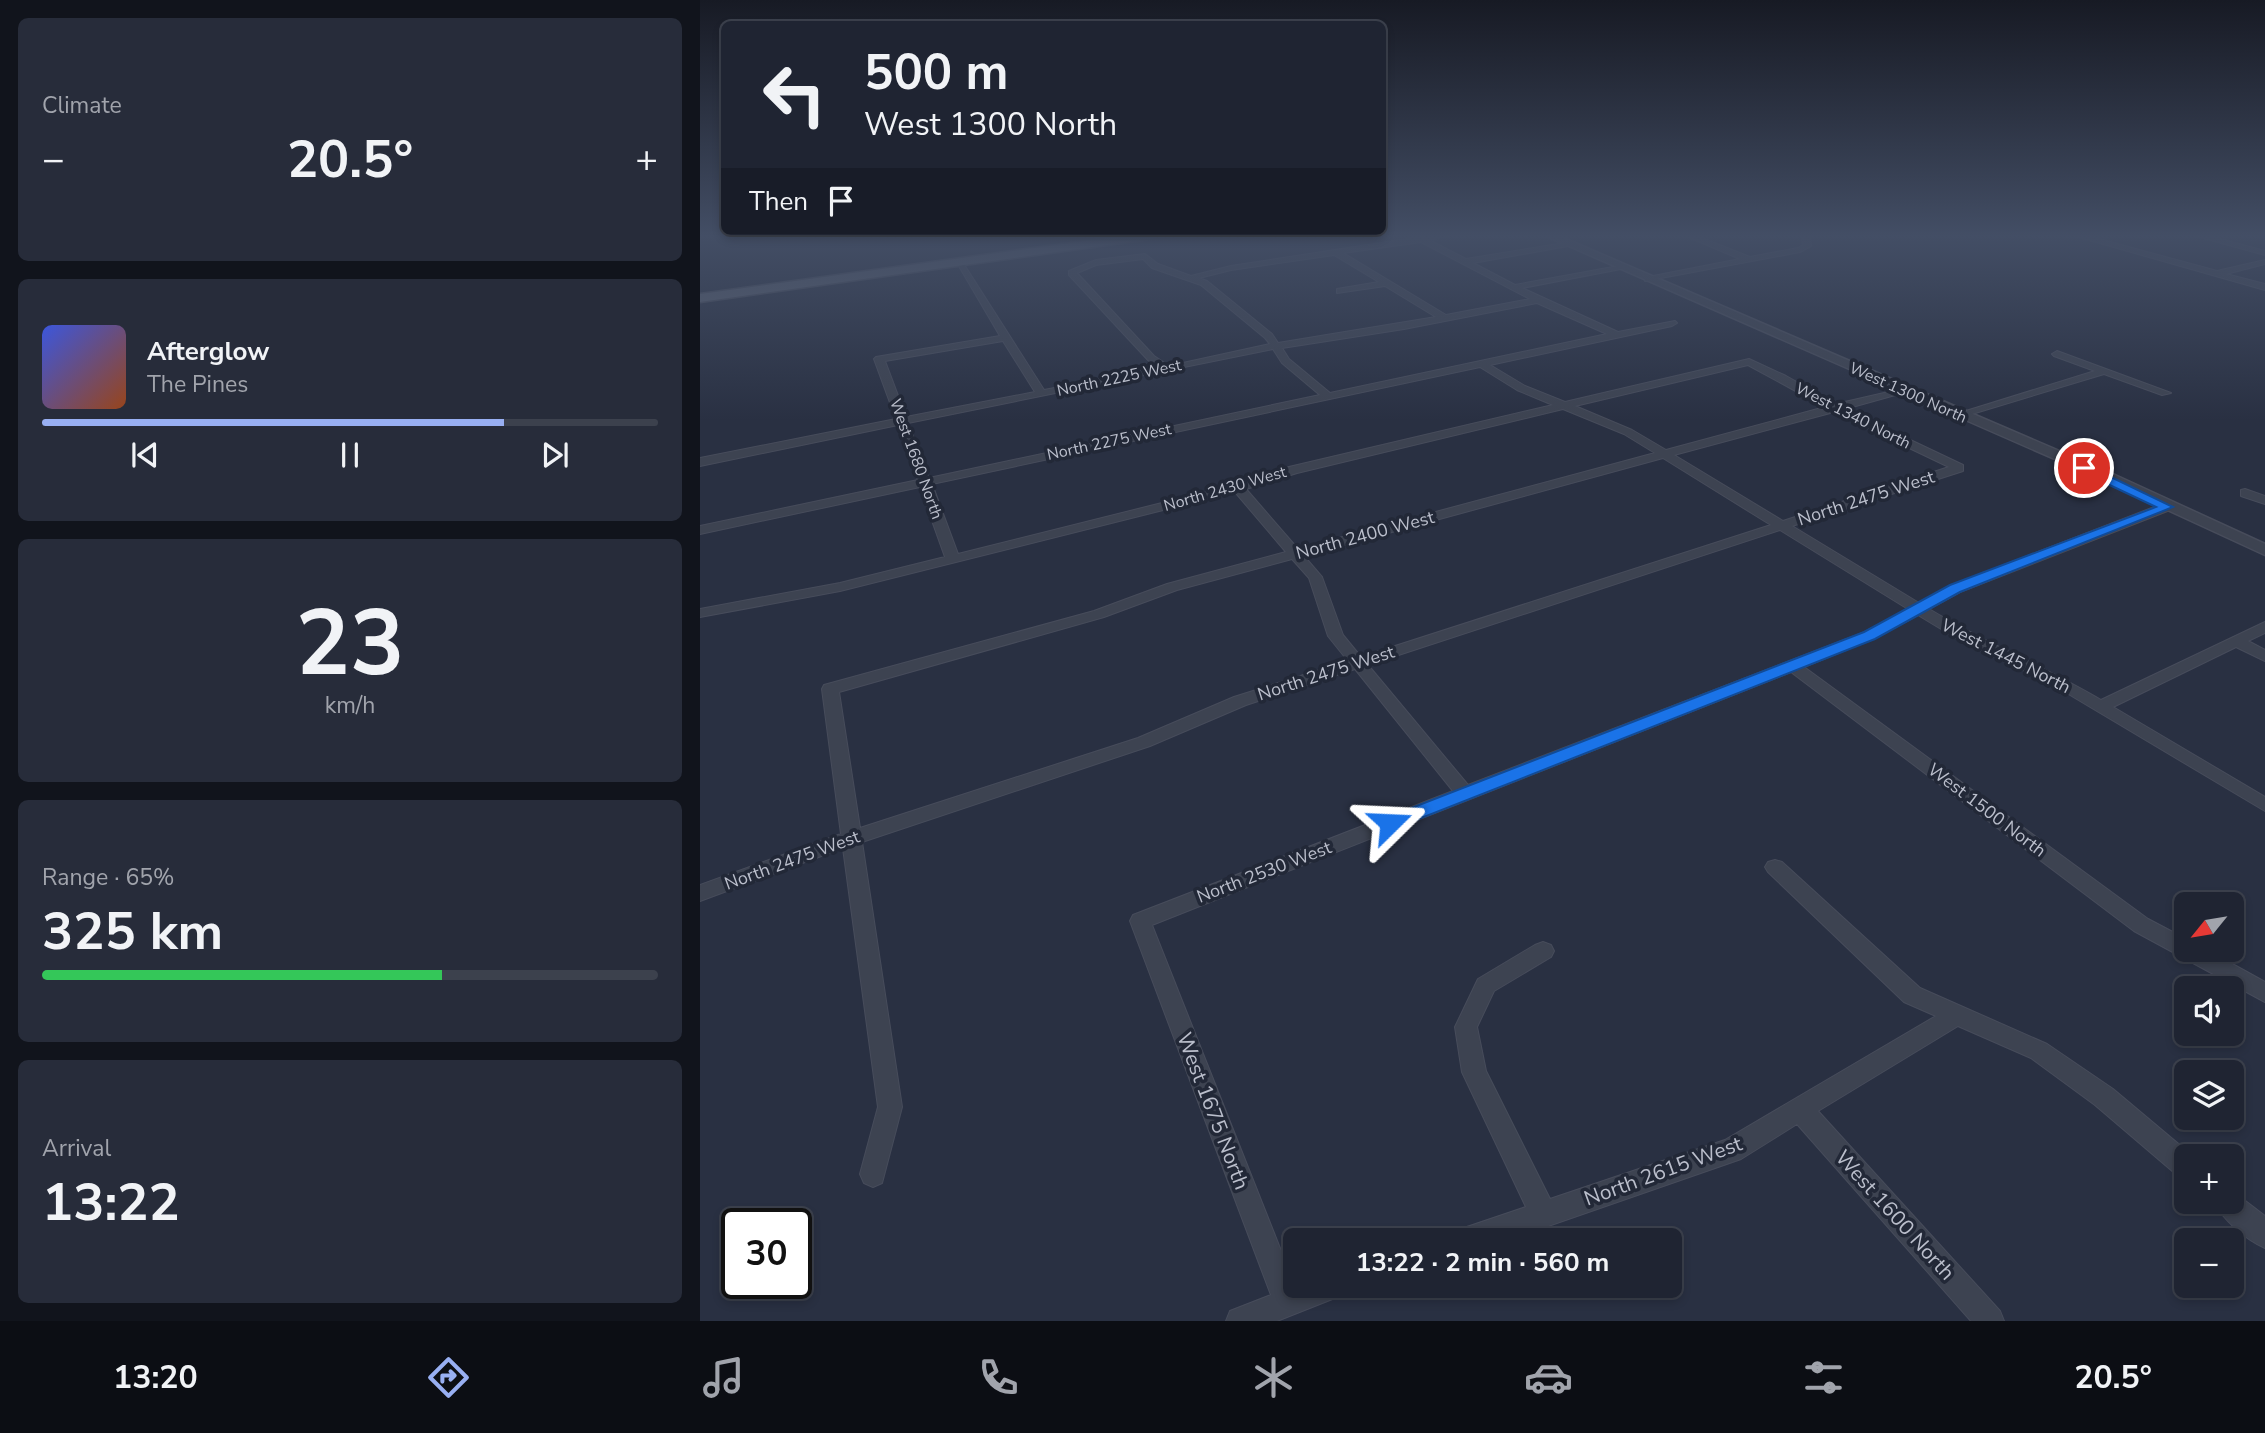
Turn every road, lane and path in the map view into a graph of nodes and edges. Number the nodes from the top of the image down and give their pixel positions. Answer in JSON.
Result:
{"nodes":[{"id":1,"x":981,"y":298,"type":"edge"},
{"id":2,"x":1095,"y":298,"type":"edge"},
{"id":3,"x":1222,"y":298,"type":"edge"},
{"id":4,"x":1410,"y":298,"type":"edge"},
{"id":5,"x":1534,"y":298,"type":"edge"},
{"id":6,"x":1691,"y":298,"type":"edge"},
{"id":7,"x":1538,"y":300,"type":"junction"},
{"id":8,"x":1444,"y":318,"type":"junction"},
{"id":9,"x":1672,"y":323,"type":"dead end"},
{"id":10,"x":1615,"y":334,"type":"junction"},
{"id":11,"x":1006,"y":338,"type":"junction"},
{"id":12,"x":1277,"y":346,"type":"junction"},
{"id":13,"x":2057,"y":354,"type":"dead end"},
{"id":14,"x":1749,"y":362,"type":"joint"},
{"id":15,"x":1481,"y":363,"type":"junction"},
{"id":16,"x":1166,"y":368,"type":"junction"},
{"id":17,"x":2105,"y":372,"type":"junction"},
{"id":18,"x":1902,"y":390,"type":"junction"},
{"id":19,"x":1041,"y":394,"type":"junction"},
{"id":20,"x":2166,"y":394,"type":"dead end"},
{"id":21,"x":1328,"y":396,"type":"junction"},
{"id":22,"x":1563,"y":406,"type":"junction"},
{"id":23,"x":1835,"y":408,"type":"junction"},
{"id":24,"x":1958,"y":415,"type":"junction"},
{"id":25,"x":902,"y":420,"type":"junction"},
{"id":26,"x":1664,"y":454,"type":"junction"},
{"id":27,"x":700,"y":463,"type":"edge"},
{"id":28,"x":1959,"y":468,"type":"joint"},
{"id":29,"x":925,"y":482,"type":"junction"},
{"id":30,"x":2265,"y":485,"type":"edge"},
{"id":31,"x":1238,"y":488,"type":"junction"},
{"id":32,"x":2265,"y":500,"type":"edge"},
{"id":33,"x":2166,"y":507,"type":"junction"},
{"id":34,"x":1782,"y":526,"type":"junction"},
{"id":35,"x":700,"y":530,"type":"edge"},
{"id":36,"x":2265,"y":550,"type":"edge"},
{"id":37,"x":1295,"y":554,"type":"junction"},
{"id":38,"x":953,"y":559,"type":"junction"},
{"id":39,"x":1919,"y":609,"type":"junction"},
{"id":40,"x":700,"y":613,"type":"edge"},
{"id":41,"x":2265,"y":627,"type":"edge"},
{"id":42,"x":2237,"y":642,"type":"junction"},
{"id":43,"x":2265,"y":656,"type":"edge"},
{"id":44,"x":1359,"y":662,"type":"junction"},
{"id":45,"x":1793,"y":666,"type":"junction"},
{"id":46,"x":2101,"y":706,"type":"junction"},
{"id":47,"x":1465,"y":794,"type":"junction"},
{"id":48,"x":2265,"y":805,"type":"edge"},
{"id":49,"x":850,"y":838,"type":"junction"},
{"id":50,"x":1775,"y":867,"type":"dead end"},
{"id":51,"x":700,"y":893,"type":"edge"},
{"id":52,"x":1140,"y":921,"type":"joint"},
{"id":53,"x":2174,"y":943,"type":"edge"},
{"id":54,"x":1543,"y":951,"type":"dead end"},
{"id":55,"x":2209,"y":962,"type":"edge"},
{"id":56,"x":2265,"y":993,"type":"edge"},
{"id":57,"x":1958,"y":1014,"type":"junction"},
{"id":58,"x":1800,"y":1110,"type":"junction"},
{"id":59,"x":2174,"y":1156,"type":"edge"},
{"id":60,"x":873,"y":1174,"type":"dead end"},
{"id":61,"x":1544,"y":1214,"type":"junction"},
{"id":62,"x":2242,"y":1214,"type":"edge"},
{"id":63,"x":1503,"y":1228,"type":"edge"},
{"id":64,"x":2265,"y":1234,"type":"edge"},
{"id":65,"x":1296,"y":1298,"type":"edge"},
{"id":66,"x":1288,"y":1301,"type":"junction"},
{"id":67,"x":1240,"y":1321,"type":"edge"},
{"id":68,"x":1990,"y":1321,"type":"edge"}],
"edges":[{"from":1,"to":11,"type":"street"},
{"from":2,"to":16,"type":"street"},
{"from":3,"to":12,"type":"street"},
{"from":4,"to":8,"type":"street"},
{"from":5,"to":7,"type":"street"},
{"from":6,"to":18,"type":"street","name":"West 1300 North"},
{"from":7,"to":8,"type":"street","name":"North 2225 West"},
{"from":7,"to":10,"type":"street"},
{"from":8,"to":12,"type":"street","name":"North 2225 West"},
{"from":9,"to":10,"type":"street","name":"North 2275 West"},
{"from":10,"to":15,"type":"street","name":"North 2275 West"},
{"from":11,"to":19,"type":"street"},
{"from":11,"to":25,"type":"street","name":"West 1680 North"},
{"from":12,"to":16,"type":"street","name":"North 2225 West"},
{"from":12,"to":21,"type":"street"},
{"from":13,"to":17,"type":"street"},
{"from":14,"to":22,"type":"street","name":"North 2430 West"},
{"from":14,"to":23,"type":"street","name":"West 1340 North"},
{"from":15,"to":21,"type":"street","name":"North 2275 West"},
{"from":15,"to":22,"type":"street"},
{"from":16,"to":19,"type":"street","name":"North 2225 West"},
{"from":17,"to":20,"type":"street"},
{"from":17,"to":24,"type":"street"},
{"from":18,"to":23,"type":"street","name":"North 2400 West"},
{"from":18,"to":24,"type":"street","name":"West 1300 North"},
{"from":19,"to":25,"type":"street","name":"North 2225 West"},
{"from":21,"to":29,"type":"street","name":"North 2275 West"},
{"from":22,"to":26,"type":"street","name":"West 1445 North"},
{"from":22,"to":31,"type":"street","name":"North 2430 West"},
{"from":23,"to":26,"type":"street","name":"North 2400 West"},
{"from":23,"to":28,"type":"street","name":"West 1340 North"},
{"from":24,"to":33,"type":"street","name":"West 1300 North"},
{"from":25,"to":27,"type":"street","name":"North 2225 West"},
{"from":25,"to":29,"type":"street","name":"West 1680 North"},
{"from":26,"to":34,"type":"street","name":"West 1445 North"},
{"from":26,"to":37,"type":"street","name":"North 2400 West"},
{"from":28,"to":34,"type":"street","name":"North 2475 West"},
{"from":29,"to":35,"type":"street","name":"North 2275 West"},
{"from":29,"to":38,"type":"street","name":"West 1680 North"},
{"from":30,"to":32,"type":"street"},
{"from":31,"to":37,"type":"street"},
{"from":31,"to":38,"type":"street","name":"North 2430 West"},
{"from":33,"to":36,"type":"street","name":"West 1300 North"},
{"from":33,"to":39,"type":"street","name":"North 2530 West"},
{"from":34,"to":39,"type":"street","name":"West 1445 North"},
{"from":34,"to":44,"type":"street","name":"North 2475 West"},
{"from":37,"to":44,"type":"street"},
{"from":37,"to":49,"type":"street","name":"North 2400 West"},
{"from":38,"to":40,"type":"street","name":"North 2430 West"},
{"from":39,"to":45,"type":"street","name":"North 2530 West"},
{"from":39,"to":46,"type":"street","name":"West 1445 North"},
{"from":41,"to":42,"type":"street"},
{"from":42,"to":43,"type":"street"},
{"from":42,"to":46,"type":"street"},
{"from":44,"to":47,"type":"street"},
{"from":44,"to":49,"type":"street","name":"North 2475 West"},
{"from":45,"to":47,"type":"street","name":"North 2530 West"},
{"from":45,"to":53,"type":"street","name":"West 1500 North"},
{"from":46,"to":48,"type":"street","name":"West 1445 North"},
{"from":47,"to":52,"type":"street","name":"North 2530 West"},
{"from":49,"to":51,"type":"street","name":"North 2475 West"},
{"from":49,"to":60,"type":"street"},
{"from":50,"to":57,"type":"street"},
{"from":52,"to":66,"type":"street","name":"West 1675 North"},
{"from":54,"to":61,"type":"street"},
{"from":55,"to":56,"type":"street","name":"West 1500 North"},
{"from":57,"to":58,"type":"street","name":"North 2615 West"},
{"from":57,"to":59,"type":"street"},
{"from":58,"to":61,"type":"street","name":"North 2615 West"},
{"from":58,"to":68,"type":"street","name":"West 1600 North"},
{"from":61,"to":63,"type":"street","name":"North 2615 West"},
{"from":62,"to":64,"type":"street"},
{"from":65,"to":66,"type":"street"},
{"from":66,"to":67,"type":"street"}]}
